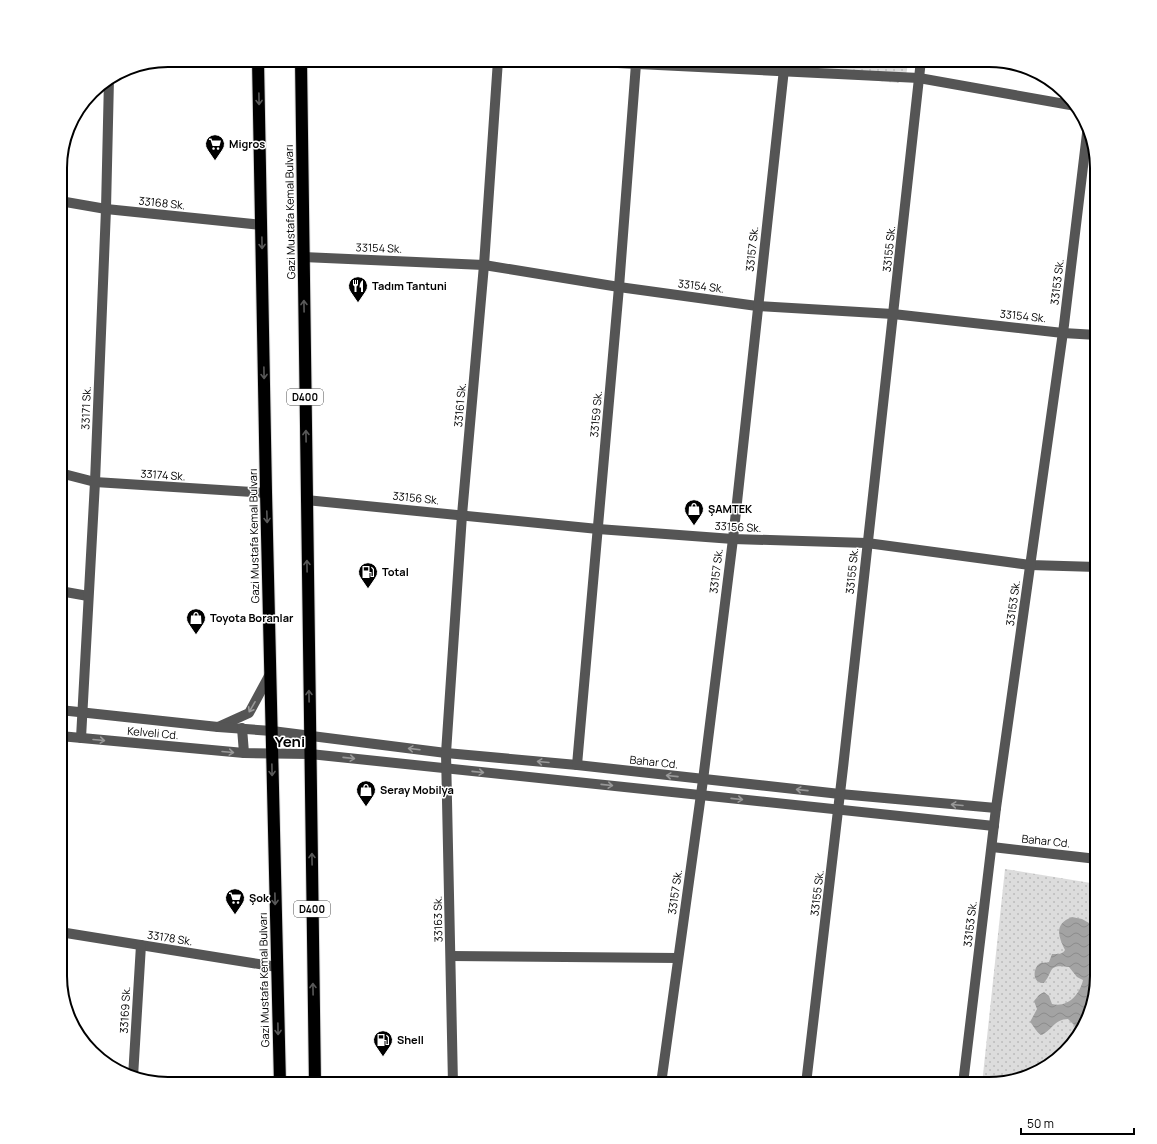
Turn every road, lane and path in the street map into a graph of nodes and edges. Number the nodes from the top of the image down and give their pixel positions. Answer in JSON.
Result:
{"nodes":[{"id":1,"x":258,"y":67,"type":"edge"},
{"id":2,"x":301,"y":67,"type":"edge"},
{"id":3,"x":498,"y":67,"type":"edge"},
{"id":4,"x":636,"y":67,"type":"edge"},
{"id":5,"x":692,"y":67,"type":"edge"},
{"id":6,"x":784,"y":67,"type":"edge"},
{"id":7,"x":920,"y":67,"type":"edge"},
{"id":8,"x":784,"y":72,"type":"junction"},
{"id":9,"x":919,"y":78,"type":"junction"},
{"id":10,"x":109,"y":86,"type":"edge"},
{"id":11,"x":1068,"y":104,"type":"edge"},
{"id":12,"x":1086,"y":141,"type":"edge"},
{"id":13,"x":67,"y":202,"type":"edge"},
{"id":14,"x":106,"y":209,"type":"junction"},
{"id":15,"x":262,"y":225,"type":"junction"},
{"id":16,"x":303,"y":257,"type":"junction"},
{"id":17,"x":484,"y":265,"type":"junction"},
{"id":18,"x":619,"y":287,"type":"junction"},
{"id":19,"x":757,"y":306,"type":"junction"},
{"id":20,"x":894,"y":314,"type":"junction"},
{"id":21,"x":1063,"y":333,"type":"junction"},
{"id":22,"x":1090,"y":335,"type":"edge"},
{"id":23,"x":67,"y":475,"type":"edge"},
{"id":24,"x":95,"y":482,"type":"junction"},
{"id":25,"x":266,"y":493,"type":"junction"},
{"id":26,"x":306,"y":500,"type":"junction"},
{"id":27,"x":462,"y":515,"type":"junction"},
{"id":28,"x":598,"y":529,"type":"junction"},
{"id":29,"x":732,"y":539,"type":"junction"},
{"id":30,"x":867,"y":543,"type":"junction"},
{"id":31,"x":1030,"y":565,"type":"junction"},
{"id":32,"x":1090,"y":567,"type":"edge"},
{"id":33,"x":67,"y":592,"type":"edge"},
{"id":34,"x":88,"y":596,"type":"junction"},
{"id":35,"x":271,"y":673,"type":"junction"},
{"id":36,"x":67,"y":711,"type":"edge"},
{"id":37,"x":81,"y":712,"type":"junction"},
{"id":38,"x":218,"y":727,"type":"junction"},
{"id":39,"x":242,"y":728,"type":"junction"},
{"id":40,"x":272,"y":730,"type":"junction"},
{"id":41,"x":310,"y":735,"type":"junction"},
{"id":42,"x":67,"y":737,"type":"edge"},
{"id":43,"x":81,"y":738,"type":"junction"},
{"id":44,"x":272,"y":753,"type":"junction"},
{"id":45,"x":446,"y":753,"type":"junction"},
{"id":46,"x":244,"y":754,"type":"junction"},
{"id":47,"x":310,"y":754,"type":"junction"},
{"id":48,"x":577,"y":765,"type":"junction"},
{"id":49,"x":446,"y":768,"type":"junction"},
{"id":50,"x":703,"y":780,"type":"junction"},
{"id":51,"x":840,"y":794,"type":"junction"},
{"id":52,"x":701,"y":795,"type":"junction"},
{"id":53,"x":996,"y":808,"type":"junction"},
{"id":54,"x":839,"y":810,"type":"junction"},
{"id":55,"x":994,"y":826,"type":"junction"},
{"id":56,"x":992,"y":847,"type":"junction"},
{"id":57,"x":1090,"y":858,"type":"edge"},
{"id":58,"x":67,"y":933,"type":"edge"},
{"id":59,"x":141,"y":945,"type":"junction"},
{"id":60,"x":451,"y":956,"type":"junction"},
{"id":61,"x":678,"y":958,"type":"junction"},
{"id":62,"x":277,"y":967,"type":"junction"},
{"id":63,"x":133,"y":1071,"type":"edge"},
{"id":64,"x":280,"y":1077,"type":"edge"},
{"id":65,"x":315,"y":1077,"type":"edge"},
{"id":66,"x":453,"y":1077,"type":"edge"},
{"id":67,"x":661,"y":1077,"type":"edge"},
{"id":68,"x":807,"y":1077,"type":"edge"},
{"id":69,"x":964,"y":1077,"type":"edge"}],
"edges":[{"from":1,"to":15,"type":"highway","name":"Gazi Mustafa Kemal Bulvarı","one_way":true},
{"from":2,"to":16,"type":"highway","name":"Gazi Mustafa Kemal Bulvarı","number":"D400"},
{"from":3,"to":17,"type":"street","name":"33161 Sk."},
{"from":4,"to":18,"type":"street","name":"33159 Sk."},
{"from":5,"to":8,"type":"street"},
{"from":6,"to":8,"type":"street","name":"33157 Sk."},
{"from":7,"to":9,"type":"street","name":"33155 Sk."},
{"from":8,"to":9,"type":"street"},
{"from":8,"to":19,"type":"street","name":"33157 Sk."},
{"from":9,"to":11,"type":"street"},
{"from":9,"to":20,"type":"street","name":"33155 Sk."},
{"from":10,"to":14,"type":"street","name":"33171 Sk."},
{"from":12,"to":21,"type":"street","name":"33153 Sk."},
{"from":13,"to":14,"type":"street","name":"33168 Sk."},
{"from":14,"to":15,"type":"street","name":"33168 Sk."},
{"from":14,"to":24,"type":"street","name":"33171 Sk."},
{"from":15,"to":25,"type":"highway","name":"Gazi Mustafa Kemal Bulvarı","one_way":true},
{"from":16,"to":17,"type":"street","name":"33154 Sk."},
{"from":26,"to":16,"type":"highway","name":"Gazi Mustafa Kemal Bulvarı","number":"D400","one_way":true},
{"from":17,"to":18,"type":"street","name":"33154 Sk."},
{"from":17,"to":27,"type":"street","name":"33161 Sk."},
{"from":18,"to":19,"type":"street","name":"33154 Sk."},
{"from":18,"to":28,"type":"street","name":"33159 Sk."},
{"from":19,"to":20,"type":"street","name":"33154 Sk."},
{"from":19,"to":29,"type":"street","name":"33157 Sk."},
{"from":20,"to":21,"type":"street","name":"33154 Sk."},
{"from":20,"to":30,"type":"street","name":"33155 Sk."},
{"from":21,"to":22,"type":"street","name":"33154 Sk."},
{"from":21,"to":31,"type":"street","name":"33153 Sk."},
{"from":23,"to":24,"type":"street","name":"33174 Sk."},
{"from":24,"to":25,"type":"street","name":"33174 Sk."},
{"from":24,"to":34,"type":"street","name":"33171 Sk."},
{"from":25,"to":35,"type":"highway","name":"Gazi Mustafa Kemal Bulvarı","one_way":true},
{"from":26,"to":27,"type":"street","name":"33156 Sk."},
{"from":41,"to":26,"type":"highway","name":"Gazi Mustafa Kemal Bulvarı","number":"D400","one_way":true},
{"from":27,"to":28,"type":"street","name":"33156 Sk."},
{"from":27,"to":45,"type":"street","name":"33161 Sk."},
{"from":28,"to":29,"type":"street","name":"33156 Sk."},
{"from":28,"to":48,"type":"street","name":"33159 Sk."},
{"from":29,"to":30,"type":"street","name":"33156 Sk."},
{"from":29,"to":50,"type":"street","name":"33157 Sk."},
{"from":30,"to":31,"type":"street","name":"33156 Sk."},
{"from":30,"to":51,"type":"street","name":"33155 Sk."},
{"from":31,"to":32,"type":"street","name":"33156 Sk."},
{"from":31,"to":53,"type":"street","name":"33153 Sk."},
{"from":33,"to":34,"type":"street"},
{"from":34,"to":37,"type":"street","name":"33171 Sk."},
{"from":35,"to":38,"type":"street","one_way":true},
{"from":35,"to":40,"type":"highway","name":"Gazi Mustafa Kemal Bulvarı"},
{"from":36,"to":37,"type":"street","name":"Kelveli Cd."},
{"from":37,"to":38,"type":"street","name":"Kelveli Cd."},
{"from":37,"to":43,"type":"street","name":"33171 Sk."},
{"from":38,"to":39,"type":"street","name":"Kelveli Cd."},
{"from":39,"to":40,"type":"street","name":"Kelveli Cd."},
{"from":39,"to":46,"type":"street"},
{"from":40,"to":41,"type":"street","name":"Kelveli Cd."},
{"from":40,"to":44,"type":"highway","name":"Gazi Mustafa Kemal Bulvarı"},
{"from":45,"to":41,"type":"street","name":"Bahar Cd.","one_way":true},
{"from":41,"to":47,"type":"highway","name":"Gazi Mustafa Kemal Bulvarı","number":"D400"},
{"from":42,"to":43,"type":"street","name":"Kelveli Cd."},
{"from":43,"to":46,"type":"street","name":"Kelveli Cd.","one_way":true},
{"from":44,"to":46,"type":"street","name":"Kelveli Cd."},
{"from":44,"to":47,"type":"street","name":"Kelveli Cd."},
{"from":44,"to":62,"type":"highway","name":"Gazi Mustafa Kemal Bulvarı","one_way":true},
{"from":48,"to":45,"type":"street","name":"Bahar Cd.","one_way":true},
{"from":45,"to":49,"type":"street","name":"33163 Sk."},
{"from":47,"to":49,"type":"street","one_way":true},
{"from":65,"to":47,"type":"highway","name":"Gazi Mustafa Kemal Bulvarı","number":"D400","one_way":true},
{"from":50,"to":48,"type":"street","name":"Bahar Cd.","one_way":true},
{"from":49,"to":52,"type":"street","one_way":true},
{"from":49,"to":60,"type":"street","name":"33163 Sk."},
{"from":51,"to":50,"type":"street","name":"Bahar Cd.","one_way":true},
{"from":50,"to":52,"type":"street","name":"33157 Sk."},
{"from":53,"to":51,"type":"street","name":"Bahar Cd.","one_way":true},
{"from":51,"to":54,"type":"street","name":"33155 Sk."},
{"from":52,"to":54,"type":"street","one_way":true},
{"from":52,"to":61,"type":"street","name":"33157 Sk."},
{"from":53,"to":55,"type":"street","name":"33153 Sk."},
{"from":54,"to":55,"type":"street"},
{"from":54,"to":68,"type":"street","name":"33155 Sk."},
{"from":55,"to":56,"type":"street","name":"33153 Sk."},
{"from":56,"to":57,"type":"street","name":"Bahar Cd."},
{"from":56,"to":69,"type":"street","name":"33153 Sk."},
{"from":58,"to":59,"type":"street","name":"33178 Sk."},
{"from":59,"to":62,"type":"street","name":"33178 Sk."},
{"from":59,"to":63,"type":"street","name":"33169 Sk."},
{"from":60,"to":61,"type":"street"},
{"from":60,"to":66,"type":"street","name":"33163 Sk."},
{"from":61,"to":67,"type":"street","name":"33157 Sk."},
{"from":62,"to":64,"type":"highway","name":"Gazi Mustafa Kemal Bulvarı","one_way":true}]}
